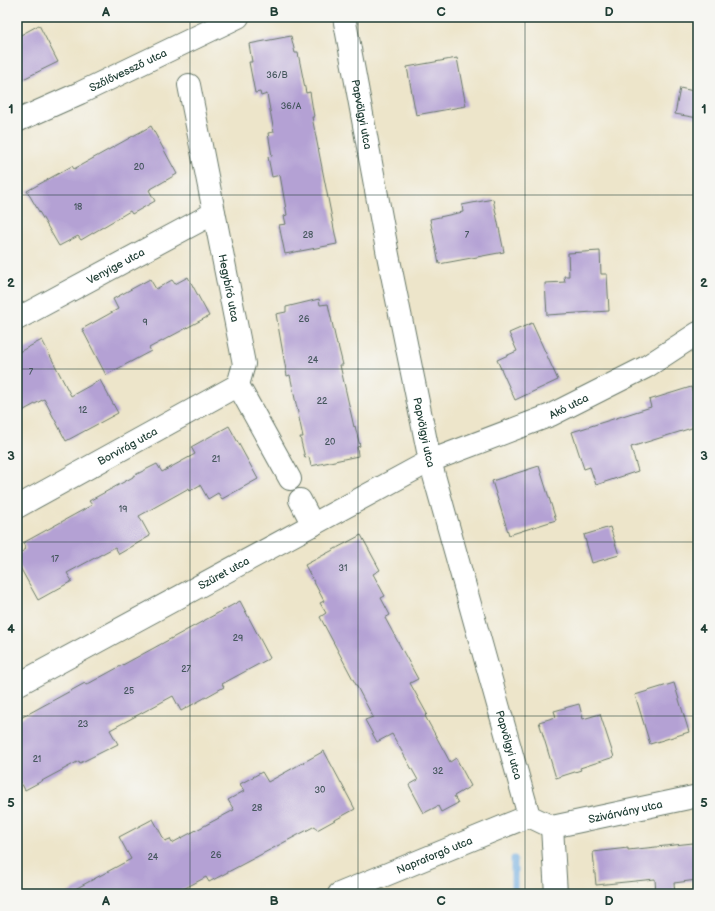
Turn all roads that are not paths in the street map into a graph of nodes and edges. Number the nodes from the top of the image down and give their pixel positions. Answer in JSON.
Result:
{"nodes":[{"id":1,"x":238,"y":17,"type":"edge"},
{"id":2,"x":344,"y":17,"type":"edge"},
{"id":3,"x":189,"y":85,"type":"dead end"},
{"id":4,"x":17,"y":121,"type":"edge"},
{"id":5,"x":214,"y":213,"type":"junction"},
{"id":6,"x":17,"y":319,"type":"edge"},
{"id":7,"x":698,"y":333,"type":"edge"},
{"id":8,"x":238,"y":385,"type":"junction"},
{"id":9,"x":430,"y":461,"type":"junction"},
{"id":10,"x":290,"y":479,"type":"dead end"},
{"id":11,"x":300,"y":500,"type":"dead end"},
{"id":12,"x":17,"y":508,"type":"edge"},
{"id":13,"x":313,"y":525,"type":"junction"},
{"id":14,"x":17,"y":685,"type":"edge"},
{"id":15,"x":698,"y":796,"type":"edge"},
{"id":16,"x":529,"y":816,"type":"junction"},
{"id":17,"x":552,"y":827,"type":"junction"},
{"id":18,"x":339,"y":894,"type":"edge"},
{"id":19,"x":556,"y":894,"type":"edge"}],
"edges":[{"from":1,"to":4,"type":"street","name":"Szőlővessző utca"},
{"from":2,"to":9,"type":"street","name":"Papvölgyi utca"},
{"from":3,"to":5,"type":"street","name":"Hegybíró utca"},
{"from":5,"to":6,"type":"street","name":"Venyige utca"},
{"from":5,"to":8,"type":"street","name":"Hegybíró utca"},
{"from":7,"to":9,"type":"street","name":"Akó utca"},
{"from":8,"to":10,"type":"street"},
{"from":8,"to":12,"type":"street","name":"Borvirág utca"},
{"from":9,"to":13,"type":"street","name":"Szüret utca"},
{"from":9,"to":16,"type":"street","name":"Papvölgyi utca"},
{"from":11,"to":13,"type":"street"},
{"from":13,"to":14,"type":"street","name":"Szüret utca"},
{"from":15,"to":17,"type":"street","name":"Szivárvány utca"},
{"from":16,"to":17,"type":"street"},
{"from":16,"to":18,"type":"street","name":"Napraforgó utca"},
{"from":17,"to":19,"type":"street"}]}
